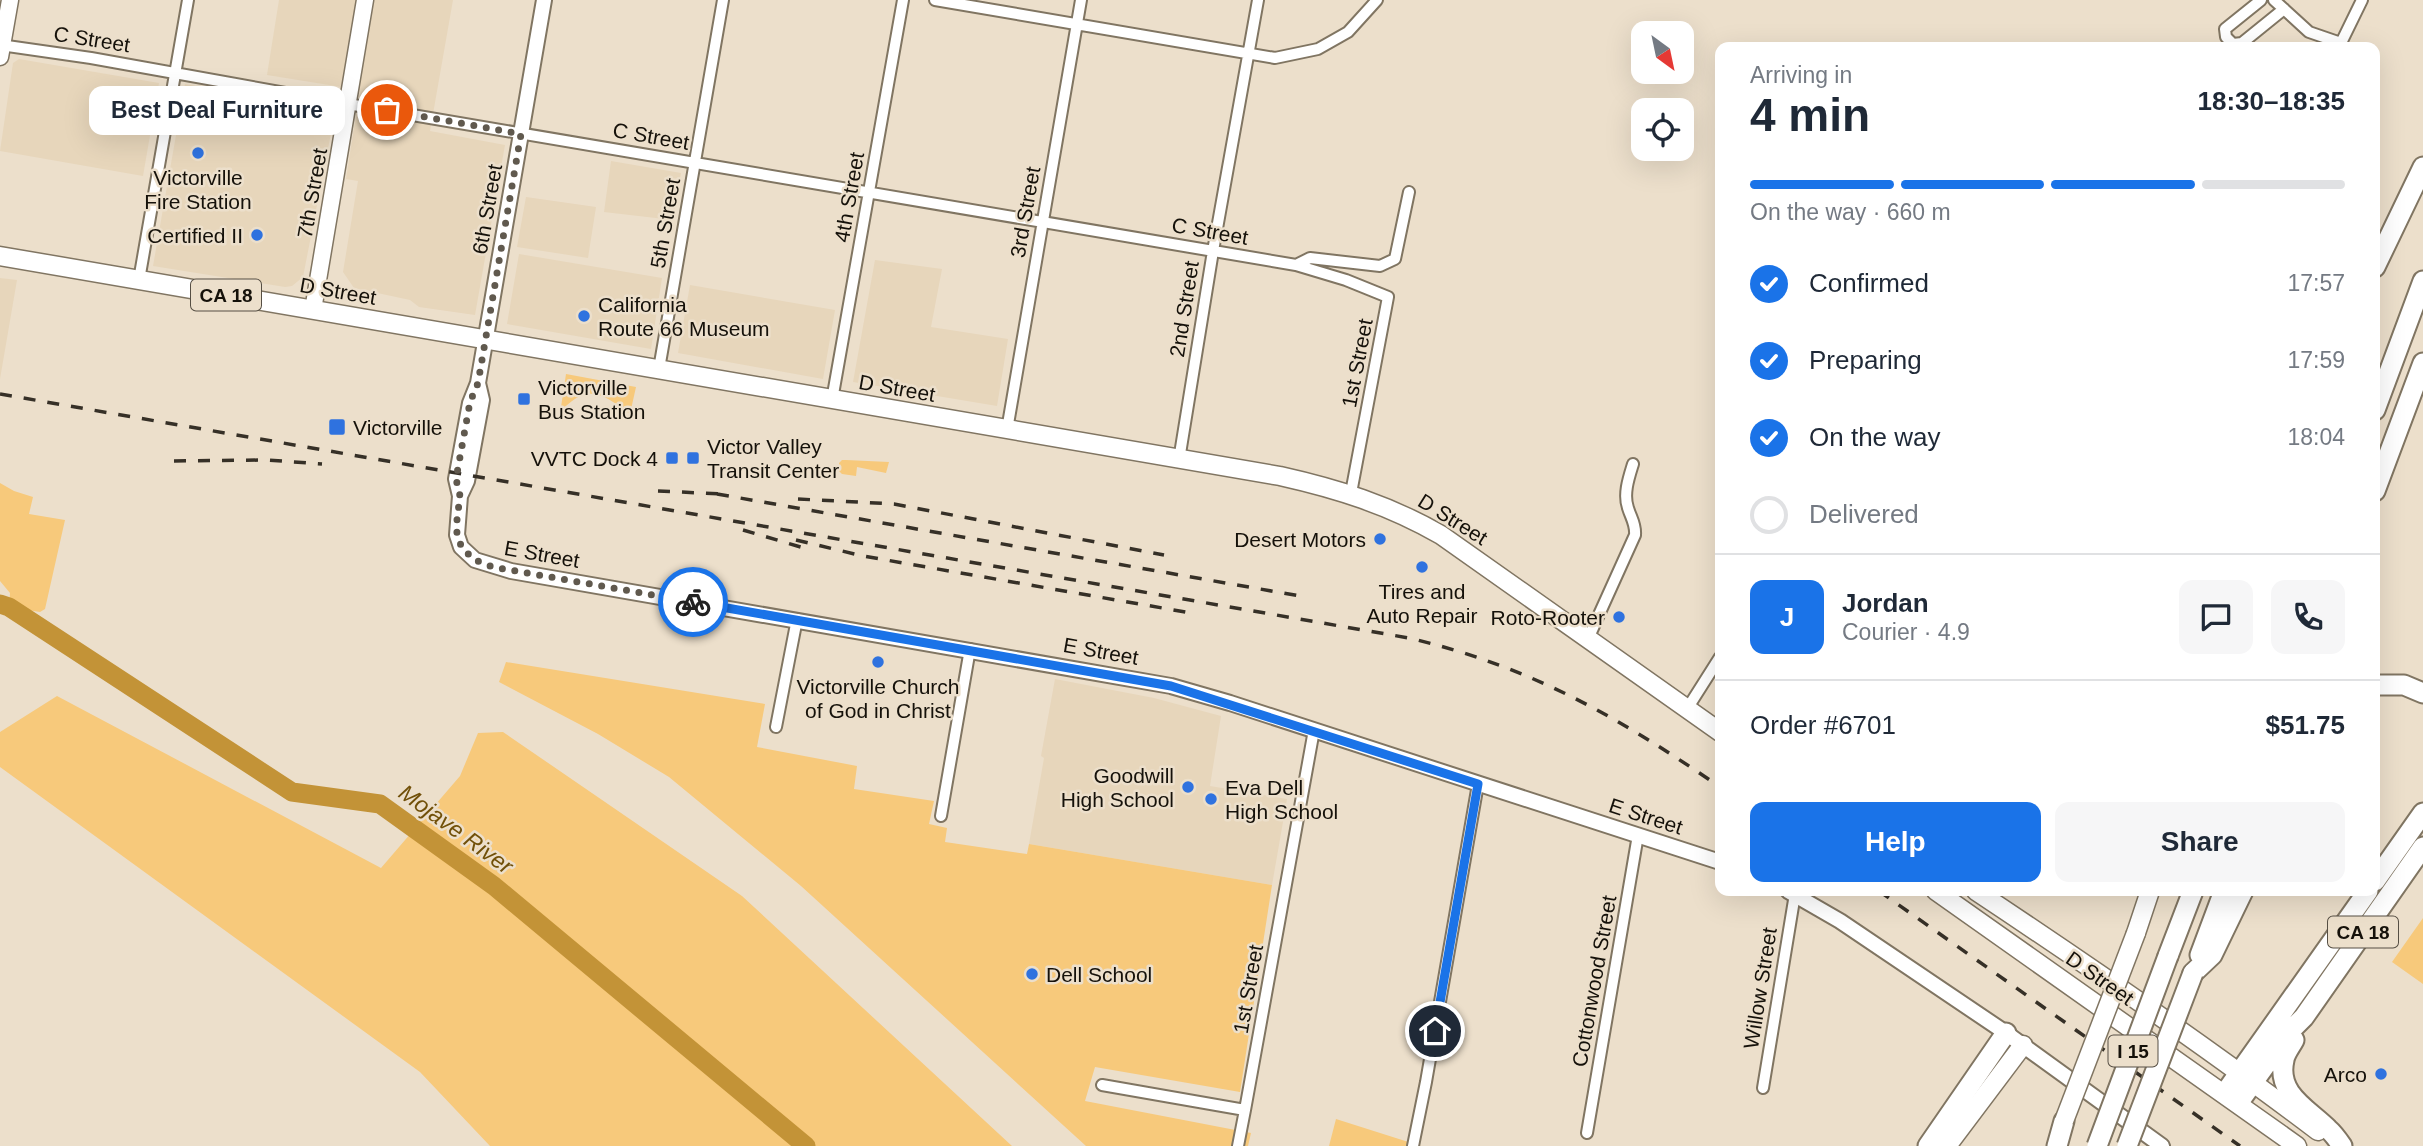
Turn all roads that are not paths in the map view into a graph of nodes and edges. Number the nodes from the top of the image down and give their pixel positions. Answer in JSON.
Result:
{"nodes":[{"id":1,"x":10,"y":0,"type":"edge"},
{"id":2,"x":188,"y":0,"type":"edge"},
{"id":3,"x":365,"y":0,"type":"edge"},
{"id":4,"x":544,"y":0,"type":"edge"},
{"id":5,"x":723,"y":0,"type":"edge"},
{"id":6,"x":903,"y":0,"type":"edge"},
{"id":7,"x":935,"y":0,"type":"edge"},
{"id":8,"x":1081,"y":0,"type":"edge"},
{"id":9,"x":1258,"y":0,"type":"edge"},
{"id":10,"x":1377,"y":0,"type":"edge"},
{"id":11,"x":2261,"y":0,"type":"edge"},
{"id":12,"x":2274,"y":0,"type":"edge"},
{"id":13,"x":2362,"y":0,"type":"edge"},
{"id":14,"x":2284,"y":9,"type":"junction"},
{"id":15,"x":1077,"y":24,"type":"junction"},
{"id":16,"x":2231,"y":42,"type":"edge"},
{"id":17,"x":2243,"y":42,"type":"edge"},
{"id":18,"x":2338,"y":42,"type":"edge"},
{"id":19,"x":2341,"y":42,"type":"edge"},
{"id":20,"x":1,"y":49,"type":"edge"},
{"id":21,"x":1248,"y":53,"type":"junction"},
{"id":22,"x":175,"y":72,"type":"junction"},
{"id":23,"x":349,"y":103,"type":"junction"},
{"id":24,"x":521,"y":134,"type":"junction"},
{"id":25,"x":694,"y":163,"type":"junction"},
{"id":26,"x":2423,"y":167,"type":"edge"},
{"id":27,"x":1409,"y":192,"type":"dead end"},
{"id":28,"x":870,"y":193,"type":"junction"},
{"id":29,"x":1042,"y":222,"type":"junction"},
{"id":30,"x":1213,"y":251,"type":"junction"},
{"id":31,"x":0,"y":256,"type":"edge"},
{"id":32,"x":2380,"y":257,"type":"edge"},
{"id":33,"x":1296,"y":265,"type":"junction"},
{"id":34,"x":139,"y":280,"type":"junction"},
{"id":35,"x":2423,"y":282,"type":"edge"},
{"id":36,"x":313,"y":310,"type":"junction"},
{"id":37,"x":485,"y":339,"type":"junction"},
{"id":38,"x":2399,"y":346,"type":"junction"},
{"id":39,"x":2423,"y":363,"type":"edge"},
{"id":40,"x":659,"y":369,"type":"junction"},
{"id":41,"x":2380,"y":371,"type":"edge"},
{"id":42,"x":2380,"y":397,"type":"edge"},
{"id":43,"x":832,"y":400,"type":"junction"},
{"id":44,"x":1007,"y":430,"type":"junction"},
{"id":45,"x":1179,"y":460,"type":"junction"},
{"id":46,"x":1633,"y":464,"type":"dead end"},
{"id":47,"x":2380,"y":478,"type":"edge"},
{"id":48,"x":1351,"y":493,"type":"junction"},
{"id":49,"x":461,"y":547,"type":"joint"},
{"id":50,"x":797,"y":619,"type":"junction"},
{"id":51,"x":1588,"y":639,"type":"junction"},
{"id":52,"x":970,"y":649,"type":"junction"},
{"id":53,"x":1715,"y":665,"type":"edge"},
{"id":54,"x":2380,"y":684,"type":"edge"},
{"id":55,"x":2423,"y":693,"type":"edge"},
{"id":56,"x":1687,"y":709,"type":"junction"},
{"id":57,"x":776,"y":727,"type":"dead end"},
{"id":58,"x":1715,"y":729,"type":"edge"},
{"id":59,"x":1314,"y":730,"type":"junction"},
{"id":60,"x":1478,"y":784,"type":"junction"},
{"id":61,"x":2423,"y":813,"type":"edge"},
{"id":62,"x":941,"y":816,"type":"dead end"},
{"id":63,"x":1639,"y":835,"type":"junction"},
{"id":64,"x":2423,"y":848,"type":"edge"},
{"id":65,"x":1715,"y":860,"type":"edge"},
{"id":66,"x":2380,"y":874,"type":"edge"},
{"id":67,"x":1791,"y":896,"type":"edge"},
{"id":68,"x":1796,"y":896,"type":"edge"},
{"id":69,"x":1948,"y":896,"type":"edge"},
{"id":70,"x":1984,"y":896,"type":"edge"},
{"id":71,"x":2148,"y":896,"type":"edge"},
{"id":72,"x":2191,"y":896,"type":"edge"},
{"id":73,"x":2222,"y":896,"type":"edge"},
{"id":74,"x":2242,"y":896,"type":"edge"},
{"id":75,"x":2365,"y":896,"type":"edge"},
{"id":76,"x":2193,"y":973,"type":"junction"},
{"id":77,"x":2304,"y":1017,"type":"junction"},
{"id":78,"x":2006,"y":1032,"type":"junction"},
{"id":79,"x":2023,"y":1045,"type":"junction"},
{"id":80,"x":2246,"y":1077,"type":"junction"},
{"id":81,"x":1102,"y":1085,"type":"dead end"},
{"id":82,"x":1763,"y":1088,"type":"dead end"},
{"id":83,"x":2232,"y":1097,"type":"junction"},
{"id":84,"x":1245,"y":1110,"type":"junction"},
{"id":85,"x":1587,"y":1133,"type":"dead end"},
{"id":86,"x":2059,"y":1136,"type":"edge"},
{"id":87,"x":1240,"y":1145,"type":"edge"},
{"id":88,"x":1413,"y":1146,"type":"edge"},
{"id":89,"x":1928,"y":1146,"type":"edge"},
{"id":90,"x":1947,"y":1146,"type":"edge"},
{"id":91,"x":2097,"y":1146,"type":"edge"},
{"id":92,"x":2127,"y":1146,"type":"edge"},
{"id":93,"x":2162,"y":1146,"type":"edge"},
{"id":94,"x":2297,"y":1146,"type":"edge"},
{"id":95,"x":2340,"y":1146,"type":"edge"}],
"edges":[{"from":1,"to":20,"type":"main road"},
{"from":2,"to":22,"type":"street"},
{"from":3,"to":23,"type":"main road","name":"7th Street"},
{"from":4,"to":24,"type":"street","name":"6th Street"},
{"from":5,"to":25,"type":"street","name":"5th Street"},
{"from":6,"to":28,"type":"street","name":"4th Street"},
{"from":7,"to":15,"type":"street"},
{"from":8,"to":15,"type":"street","name":"3rd Street"},
{"from":9,"to":21,"type":"street","name":"2nd Street"},
{"from":10,"to":21,"type":"street"},
{"from":11,"to":16,"type":"street"},
{"from":12,"to":14,"type":"street"},
{"from":13,"to":19,"type":"street"},
{"from":14,"to":17,"type":"street"},
{"from":14,"to":18,"type":"street"},
{"from":15,"to":21,"type":"street"},
{"from":15,"to":29,"type":"street","name":"3rd Street"},
{"from":20,"to":22,"type":"street","name":"C Street"},
{"from":21,"to":30,"type":"street","name":"2nd Street"},
{"from":22,"to":23,"type":"street","name":"C Street"},
{"from":22,"to":34,"type":"street"},
{"from":23,"to":24,"type":"street","name":"C Street"},
{"from":23,"to":36,"type":"main road","name":"7th Street"},
{"from":24,"to":25,"type":"street","name":"C Street"},
{"from":24,"to":37,"type":"street","name":"6th Street"},
{"from":25,"to":28,"type":"street","name":"C Street"},
{"from":25,"to":40,"type":"street","name":"5th Street"},
{"from":26,"to":32,"type":"highway"},
{"from":27,"to":33,"type":"street"},
{"from":28,"to":29,"type":"street","name":"C Street"},
{"from":28,"to":43,"type":"street","name":"4th Street"},
{"from":29,"to":30,"type":"street","name":"C Street"},
{"from":29,"to":44,"type":"street","name":"3rd Street"},
{"from":30,"to":33,"type":"street","name":"C Street"},
{"from":30,"to":45,"type":"street","name":"2nd Street"},
{"from":31,"to":34,"type":"main road","name":"D Street","number":"CA 18"},
{"from":33,"to":48,"type":"street","name":"1st Street"},
{"from":34,"to":36,"type":"main road","name":"D Street","number":"CA 18"},
{"from":35,"to":38,"type":"highway"},
{"from":36,"to":37,"type":"main road","name":"D Street"},
{"from":37,"to":40,"type":"main road","name":"D Street"},
{"from":37,"to":49,"type":"street","name":"6th Street"},
{"from":38,"to":41,"type":"highway"},
{"from":38,"to":42,"type":"highway"},
{"from":39,"to":47,"type":"highway"},
{"from":40,"to":43,"type":"main road","name":"D Street"},
{"from":43,"to":44,"type":"main road","name":"D Street"},
{"from":44,"to":45,"type":"main road","name":"D Street"},
{"from":45,"to":48,"type":"main road","name":"D Street"},
{"from":46,"to":51,"type":"street"},
{"from":48,"to":51,"type":"main road","name":"D Street"},
{"from":49,"to":50,"type":"street","name":"E Street"},
{"from":50,"to":52,"type":"street","name":"E Street"},
{"from":50,"to":57,"type":"street"},
{"from":51,"to":56,"type":"main road","name":"D Street"},
{"from":52,"to":59,"type":"street","name":"E Street"},
{"from":52,"to":62,"type":"street"},
{"from":53,"to":56,"type":"street"},
{"from":54,"to":55,"type":"highway"},
{"from":56,"to":58,"type":"main road","name":"D Street"},
{"from":59,"to":60,"type":"street","name":"E Street"},
{"from":59,"to":84,"type":"street","name":"1st Street"},
{"from":60,"to":63,"type":"street","name":"E Street"},
{"from":60,"to":88,"type":"street"},
{"from":61,"to":66,"type":"highway"},
{"from":63,"to":65,"type":"street","name":"E Street"},
{"from":63,"to":85,"type":"street","name":"Cottonwood Street"},
{"from":64,"to":77,"type":"highway","number":"CA 18"},
{"from":67,"to":82,"type":"street","name":"Willow Street"},
{"from":68,"to":78,"type":"street"},
{"from":69,"to":83,"type":"main road","name":"D Street"},
{"from":70,"to":80,"type":"main road","name":"D Street"},
{"from":71,"to":86,"type":"main road","bridge":true},
{"from":72,"to":91,"type":"highway","number":"I 15","bridge":true},
{"from":73,"to":76,"type":"highway","number":"I 15"},
{"from":74,"to":76,"type":"highway"},
{"from":75,"to":80,"type":"highway"},
{"from":76,"to":92,"type":"highway","number":"I 15","bridge":true},
{"from":77,"to":80,"type":"highway","number":"CA 18"},
{"from":77,"to":95,"type":"highway"},
{"from":78,"to":79,"type":"street"},
{"from":78,"to":89,"type":"highway"},
{"from":79,"to":90,"type":"main road"},
{"from":79,"to":93,"type":"street"},
{"from":80,"to":83,"type":"highway"},
{"from":80,"to":95,"type":"main road","name":"D Street"},
{"from":81,"to":84,"type":"street"},
{"from":83,"to":94,"type":"main road","name":"D Street"},
{"from":84,"to":87,"type":"street","name":"1st Street"}]}
